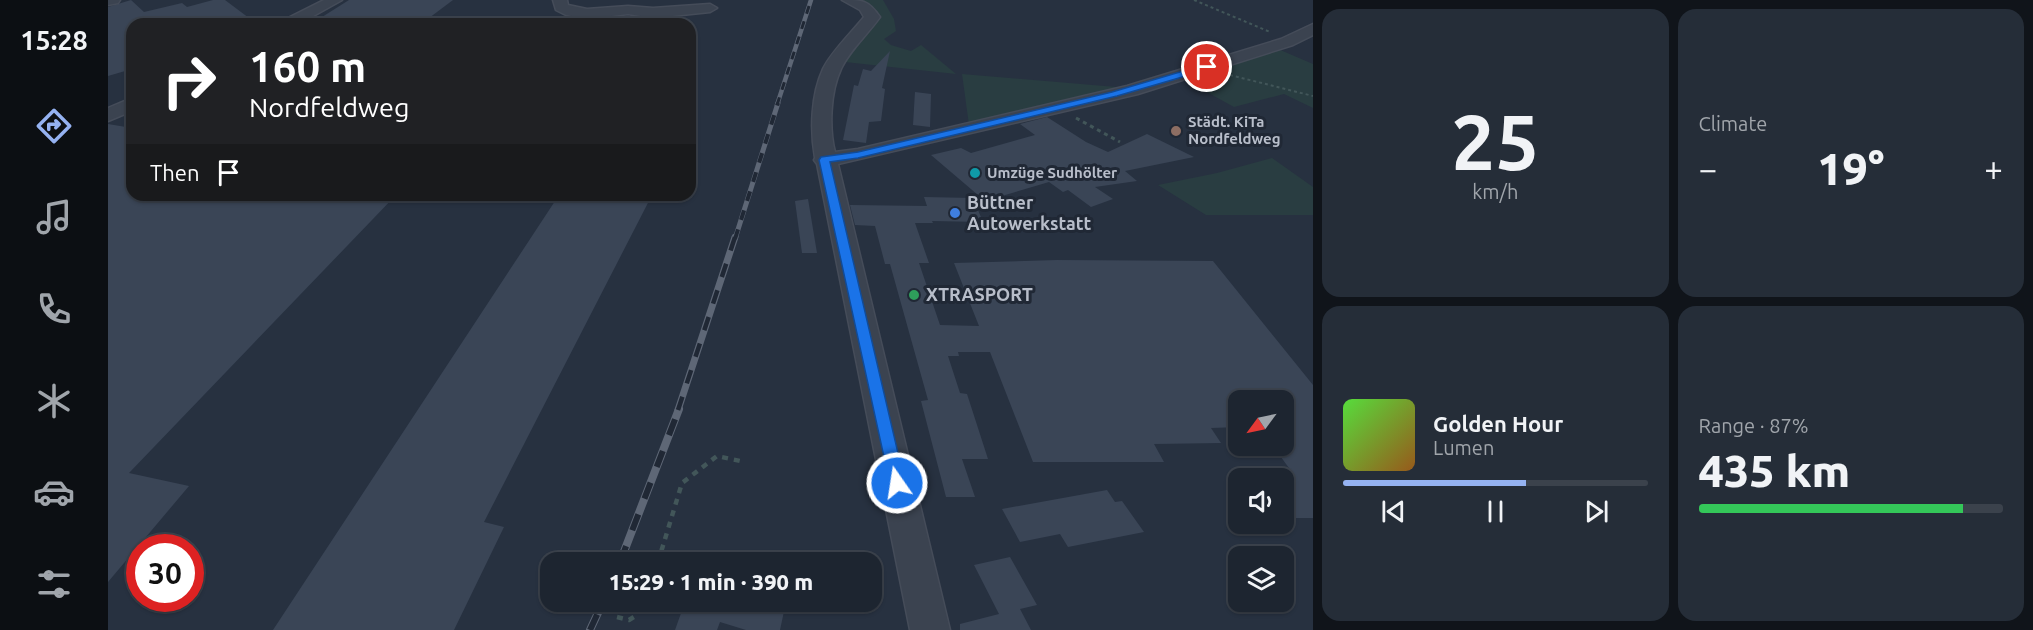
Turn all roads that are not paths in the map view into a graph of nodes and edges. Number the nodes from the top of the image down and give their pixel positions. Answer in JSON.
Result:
{"nodes":[{"id":1,"x":113,"y":0,"type":"edge"},
{"id":2,"x":307,"y":0,"type":"edge"},
{"id":3,"x":335,"y":0,"type":"edge"},
{"id":4,"x":560,"y":0,"type":"edge"},
{"id":5,"x":849,"y":0,"type":"edge"},
{"id":6,"x":108,"y":1,"type":"edge"},
{"id":7,"x":710,"y":8,"type":"dead end"},
{"id":8,"x":292,"y":18,"type":"edge"},
{"id":9,"x":298,"y":18,"type":"edge"},
{"id":10,"x":1313,"y":29,"type":"edge"},
{"id":11,"x":126,"y":107,"type":"edge"},
{"id":12,"x":108,"y":115,"type":"edge"},
{"id":13,"x":824,"y":160,"type":"junction"},
{"id":14,"x":930,"y":630,"type":"edge"}],
"edges":[{"from":1,"to":6,"type":"street"},
{"from":2,"to":8,"type":"street"},
{"from":3,"to":9,"type":"street"},
{"from":4,"to":7,"type":"street"},
{"from":5,"to":13,"type":"street"},
{"from":10,"to":13,"type":"street"},
{"from":11,"to":12,"type":"street"},
{"from":13,"to":14,"type":"street"}]}
